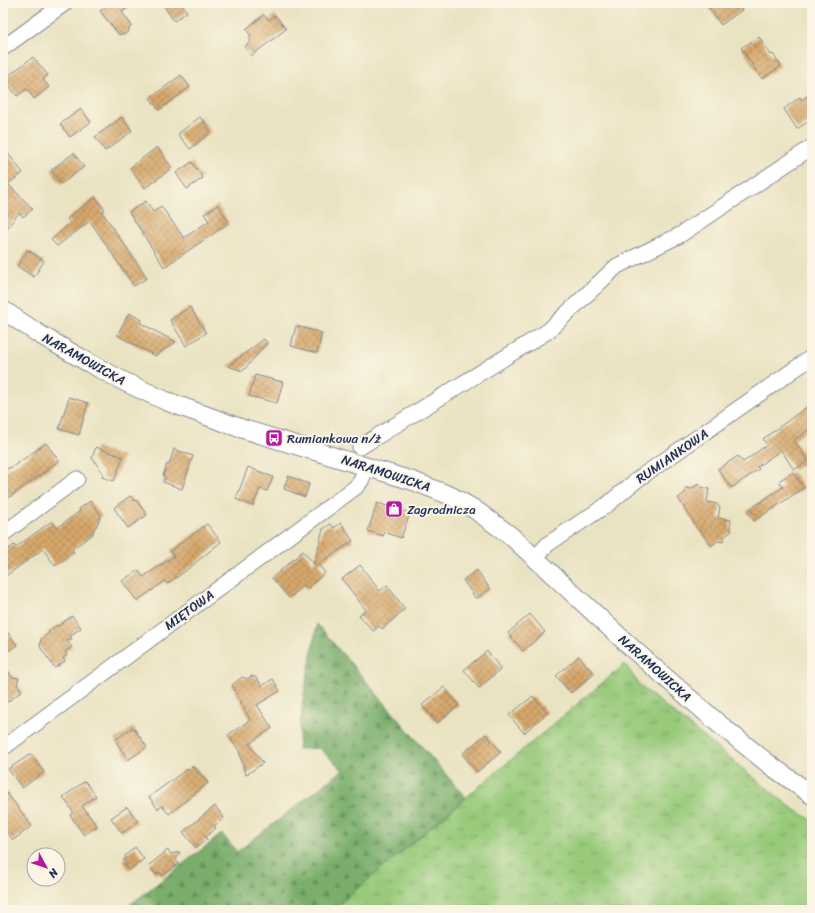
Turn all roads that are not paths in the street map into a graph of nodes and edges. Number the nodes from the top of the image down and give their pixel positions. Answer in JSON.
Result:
{"nodes":[{"id":1,"x":65,"y":3,"type":"edge"},
{"id":2,"x":3,"y":48,"type":"edge"},
{"id":3,"x":812,"y":147,"type":"edge"},
{"id":4,"x":3,"y":310,"type":"edge"},
{"id":5,"x":812,"y":357,"type":"edge"},
{"id":6,"x":360,"y":447,"type":"dead end"},
{"id":7,"x":367,"y":466,"type":"junction"},
{"id":8,"x":77,"y":479,"type":"dead end"},
{"id":9,"x":3,"y":534,"type":"edge"},
{"id":10,"x":535,"y":558,"type":"junction"},
{"id":11,"x":3,"y":748,"type":"edge"},
{"id":12,"x":812,"y":795,"type":"edge"}],
"edges":[{"from":1,"to":2,"type":"street"},
{"from":3,"to":6,"type":"street"},
{"from":4,"to":7,"type":"street","name":"NARAMOWICKA"},
{"from":5,"to":10,"type":"street","name":"RUMIANKOWA"},
{"from":7,"to":10,"type":"street","name":"NARAMOWICKA"},
{"from":7,"to":11,"type":"street","name":"MIĘTOWA"},
{"from":8,"to":9,"type":"street"},
{"from":10,"to":12,"type":"street","name":"NARAMOWICKA"}]}
